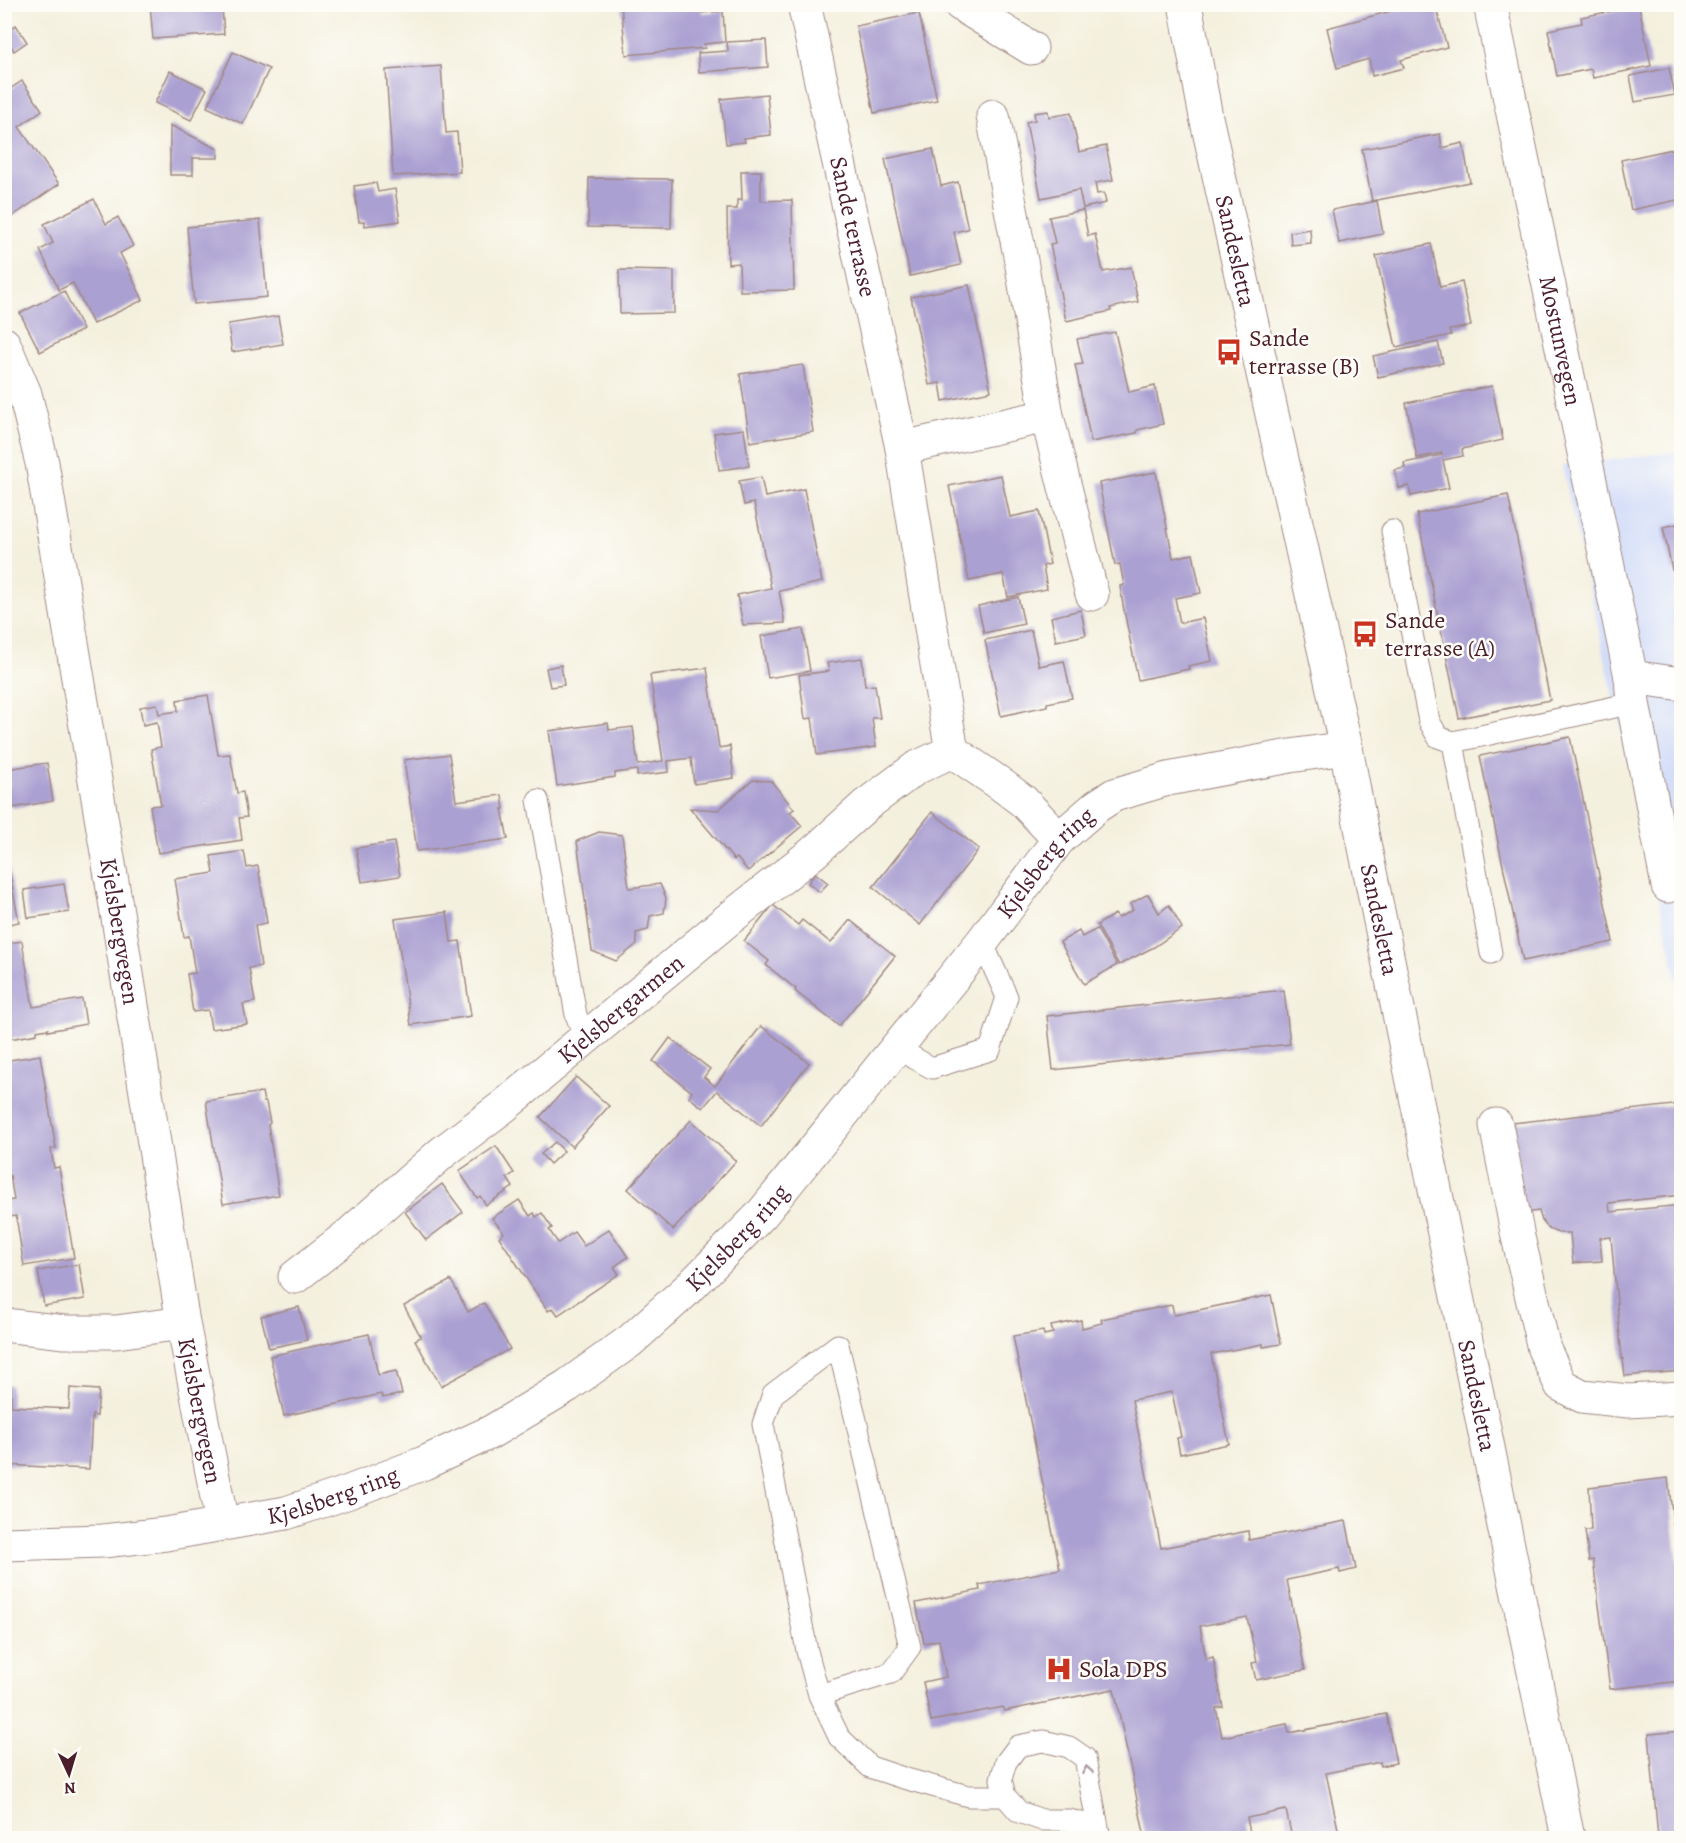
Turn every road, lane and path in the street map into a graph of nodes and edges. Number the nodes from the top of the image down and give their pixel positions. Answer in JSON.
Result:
{"nodes":[{"id":1,"x":804,"y":4,"type":"edge"},
{"id":2,"x":960,"y":4,"type":"edge"},
{"id":3,"x":1185,"y":4,"type":"edge"},
{"id":4,"x":1490,"y":4,"type":"edge"},
{"id":5,"x":1031,"y":48,"type":"dead end"},
{"id":6,"x":993,"y":116,"type":"dead end"},
{"id":7,"x":4,"y":344,"type":"edge"},
{"id":8,"x":1047,"y":416,"type":"junction"},
{"id":9,"x":902,"y":448,"type":"junction"},
{"id":10,"x":1392,"y":531,"type":"dead end"},
{"id":11,"x":1092,"y":594,"type":"dead end"},
{"id":12,"x":1682,"y":684,"type":"edge"},
{"id":13,"x":1632,"y":690,"type":"junction"},
{"id":14,"x":1453,"y":742,"type":"junction"},
{"id":15,"x":1346,"y":748,"type":"junction"},
{"id":16,"x":952,"y":751,"type":"junction"},
{"id":17,"x":538,"y":800,"type":"dead end"},
{"id":18,"x":1059,"y":839,"type":"junction"},
{"id":19,"x":1668,"y":886,"type":"dead end"},
{"id":20,"x":982,"y":942,"type":"junction"},
{"id":21,"x":1491,"y":953,"type":"dead end"},
{"id":22,"x":585,"y":1037,"type":"junction"},
{"id":23,"x":896,"y":1048,"type":"junction"},
{"id":24,"x":1496,"y":1125,"type":"dead end"},
{"id":25,"x":295,"y":1277,"type":"dead end"},
{"id":26,"x":183,"y":1323,"type":"junction"},
{"id":27,"x":4,"y":1325,"type":"edge"},
{"id":28,"x":1682,"y":1398,"type":"edge"},
{"id":29,"x":222,"y":1523,"type":"junction"},
{"id":30,"x":4,"y":1544,"type":"edge"},
{"id":31,"x":819,"y":1695,"type":"junction"},
{"id":32,"x":1005,"y":1797,"type":"junction"},
{"id":33,"x":1099,"y":1833,"type":"edge"},
{"id":34,"x":1568,"y":1837,"type":"edge"}],
"edges":[{"from":1,"to":9,"type":"street","name":"Sande terrasse"},
{"from":2,"to":5,"type":"street"},
{"from":3,"to":15,"type":"street","name":"Sandesletta"},
{"from":4,"to":13,"type":"street","name":"Mostunvegen"},
{"from":6,"to":8,"type":"street"},
{"from":7,"to":26,"type":"street","name":"Kjelsbergvegen"},
{"from":8,"to":9,"type":"street"},
{"from":8,"to":11,"type":"street"},
{"from":9,"to":16,"type":"street","name":"Sande terrasse"},
{"from":10,"to":14,"type":"lane"},
{"from":12,"to":13,"type":"street"},
{"from":13,"to":14,"type":"lane"},
{"from":13,"to":19,"type":"street","name":"Mostunvegen"},
{"from":14,"to":21,"type":"lane"},
{"from":15,"to":18,"type":"street","name":"Kjelsberg ring"},
{"from":15,"to":34,"type":"street","name":"Sandesletta"},
{"from":16,"to":18,"type":"street"},
{"from":16,"to":22,"type":"street","name":"Kjelsbergarmen"},
{"from":17,"to":22,"type":"lane"},
{"from":18,"to":20,"type":"street","name":"Kjelsberg ring"},
{"from":20,"to":23,"type":"street","name":"Kjelsberg ring"},
{"from":20,"to":23,"type":"lane"},
{"from":22,"to":25,"type":"street","name":"Kjelsbergarmen"},
{"from":23,"to":29,"type":"street","name":"Kjelsberg ring"},
{"from":24,"to":28,"type":"street"},
{"from":26,"to":27,"type":"street"},
{"from":26,"to":29,"type":"street","name":"Kjelsbergvegen"},
{"from":29,"to":30,"type":"street","name":"Kjelsberg ring"},
{"from":31,"to":31,"type":"lane"},
{"from":31,"to":32,"type":"lane"},
{"from":32,"to":33,"type":"lane"},
{"from":33,"to":32,"type":"lane","one_way":true}]}
